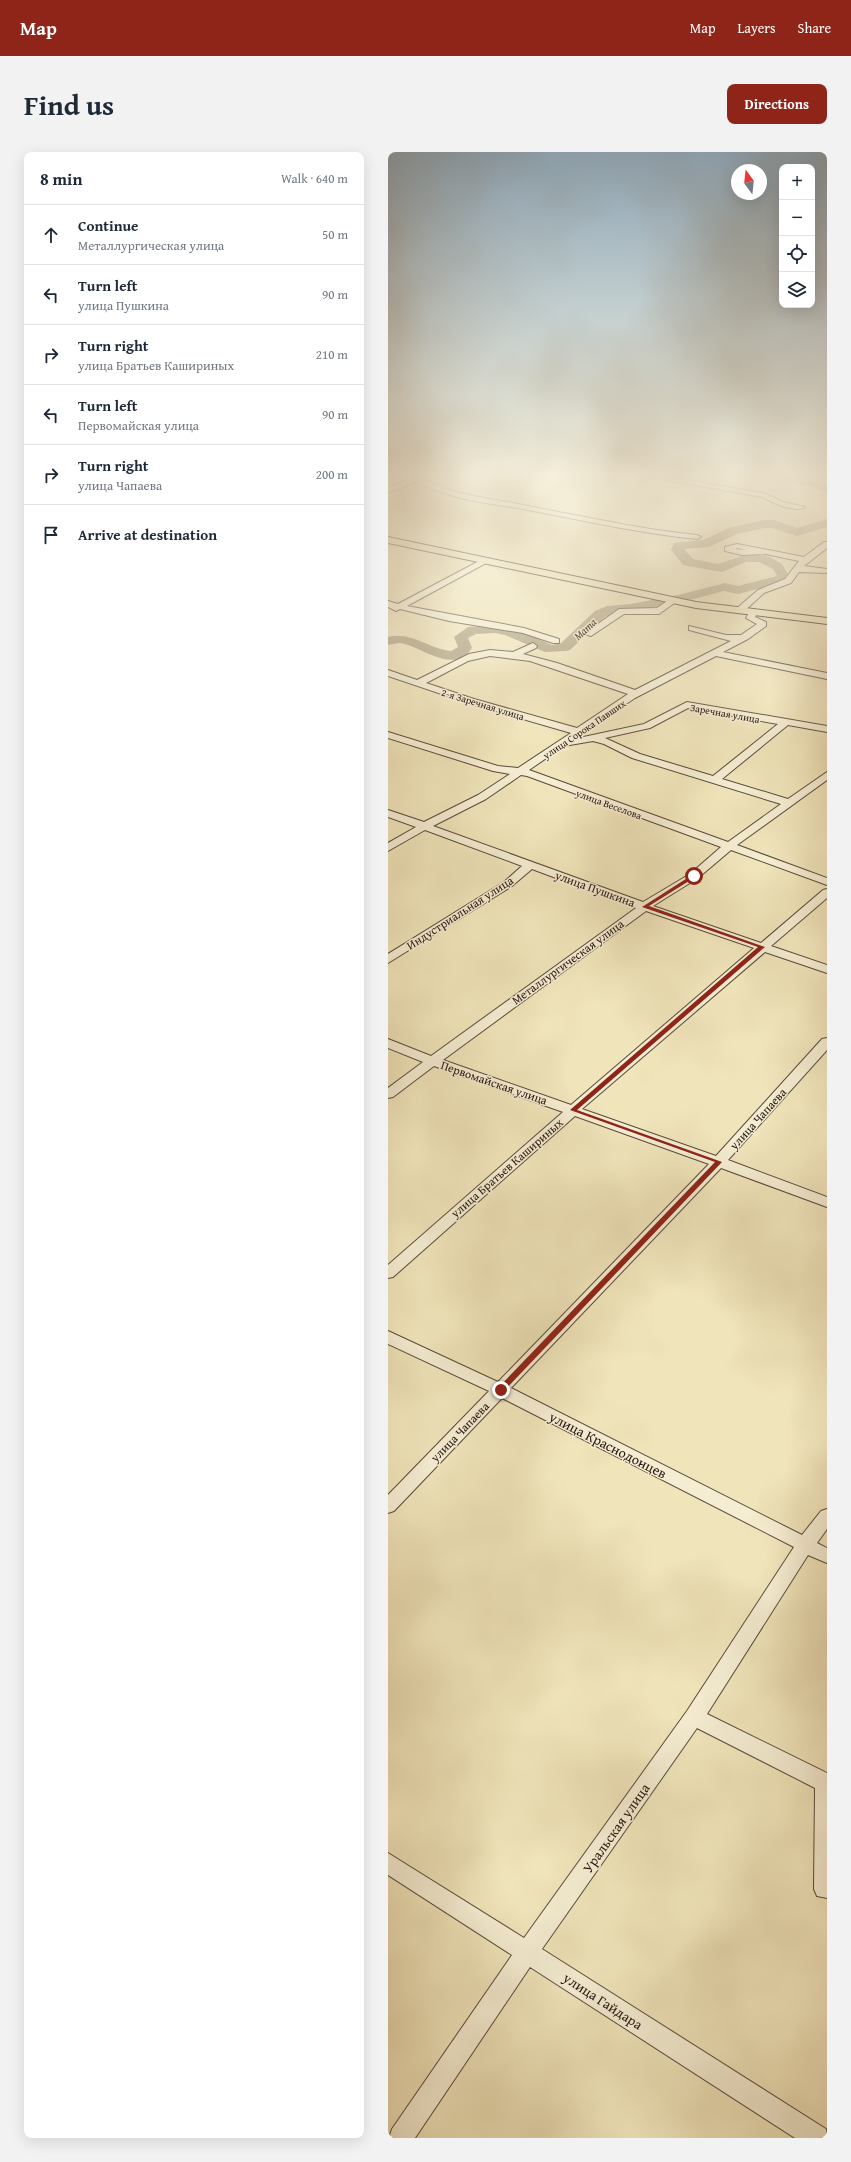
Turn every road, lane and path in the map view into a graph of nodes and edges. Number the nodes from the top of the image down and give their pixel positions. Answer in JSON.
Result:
{"nodes":[{"id":1,"x":474,"y":565,"type":"edge"},
{"id":2,"x":505,"y":565,"type":"edge"},
{"id":3,"x":801,"y":565,"type":"edge"},
{"id":4,"x":825,"y":568,"type":"edge"},
{"id":5,"x":797,"y":569,"type":"junction"},
{"id":6,"x":671,"y":600,"type":"junction"},
{"id":7,"x":388,"y":604,"type":"edge"},
{"id":8,"x":399,"y":606,"type":"junction"},
{"id":9,"x":739,"y":611,"type":"junction"},
{"id":10,"x":388,"y":612,"type":"edge"},
{"id":11,"x":753,"y":613,"type":"junction"},
{"id":12,"x":827,"y":621,"type":"edge"},
{"id":13,"x":692,"y":628,"type":"dead end"},
{"id":14,"x":588,"y":634,"type":"dead end"},
{"id":15,"x":745,"y":637,"type":"junction"},
{"id":16,"x":556,"y":641,"type":"dead end"},
{"id":17,"x":533,"y":646,"type":"dead end"},
{"id":18,"x":715,"y":653,"type":"junction"},
{"id":19,"x":515,"y":655,"type":"junction"},
{"id":20,"x":388,"y":673,"type":"edge"},
{"id":21,"x":827,"y":676,"type":"edge"},
{"id":22,"x":418,"y":683,"type":"junction"},
{"id":23,"x":637,"y":694,"type":"junction"},
{"id":24,"x":785,"y":723,"type":"junction"},
{"id":25,"x":827,"y":729,"type":"edge"},
{"id":26,"x":579,"y":732,"type":"junction"},
{"id":27,"x":388,"y":735,"type":"edge"},
{"id":28,"x":590,"y":738,"type":"junction"},
{"id":29,"x":557,"y":746,"type":"junction"},
{"id":30,"x":519,"y":773,"type":"junction"},
{"id":31,"x":827,"y":775,"type":"edge"},
{"id":32,"x":715,"y":780,"type":"junction"},
{"id":33,"x":787,"y":802,"type":"junction"},
{"id":34,"x":388,"y":813,"type":"edge"},
{"id":35,"x":426,"y":826,"type":"junction"},
{"id":36,"x":728,"y":847,"type":"junction"},
{"id":37,"x":388,"y":848,"type":"edge"},
{"id":38,"x":530,"y":865,"type":"junction"},
{"id":39,"x":827,"y":882,"type":"edge"},
{"id":40,"x":827,"y":892,"type":"edge"},
{"id":41,"x":645,"y":907,"type":"junction"},
{"id":42,"x":762,"y":947,"type":"junction"},
{"id":43,"x":388,"y":959,"type":"edge"},
{"id":44,"x":827,"y":969,"type":"edge"},
{"id":45,"x":827,"y":1042,"type":"edge"},
{"id":46,"x":388,"y":1043,"type":"edge"},
{"id":47,"x":432,"y":1061,"type":"junction"},
{"id":48,"x":388,"y":1094,"type":"edge"},
{"id":49,"x":573,"y":1110,"type":"junction"},
{"id":50,"x":719,"y":1162,"type":"junction"},
{"id":51,"x":827,"y":1202,"type":"edge"},
{"id":52,"x":388,"y":1273,"type":"edge"},
{"id":53,"x":388,"y":1337,"type":"edge"},
{"id":54,"x":501,"y":1390,"type":"junction"},
{"id":55,"x":388,"y":1506,"type":"edge"},
{"id":56,"x":827,"y":1516,"type":"edge"},
{"id":57,"x":804,"y":1546,"type":"junction"},
{"id":58,"x":827,"y":1556,"type":"edge"},
{"id":59,"x":694,"y":1717,"type":"junction"},
{"id":60,"x":826,"y":1784,"type":"edge"},
{"id":61,"x":388,"y":1863,"type":"edge"},
{"id":62,"x":825,"y":1889,"type":"dead end"},
{"id":63,"x":527,"y":1952,"type":"junction"},
{"id":64,"x":401,"y":2138,"type":"edge"},
{"id":65,"x":818,"y":2138,"type":"edge"}],
"edges":[{"from":1,"to":8,"type":"street"},
{"from":2,"to":6,"type":"main road"},
{"from":3,"to":5,"type":"street"},
{"from":4,"to":5,"type":"street"},
{"from":5,"to":9,"type":"street"},
{"from":6,"to":9,"type":"main road"},
{"from":6,"to":14,"type":"street"},
{"from":7,"to":8,"type":"street"},
{"from":8,"to":10,"type":"street"},
{"from":8,"to":16,"type":"street"},
{"from":9,"to":11,"type":"main road"},
{"from":11,"to":12,"type":"main road"},
{"from":11,"to":15,"type":"street","name":"улица Сорока Павших"},
{"from":13,"to":15,"type":"street"},
{"from":15,"to":18,"type":"street","name":"улица Сорока Павших"},
{"from":17,"to":19,"type":"street"},
{"from":18,"to":21,"type":"street"},
{"from":18,"to":23,"type":"street","name":"улица Сорока Павших"},
{"from":19,"to":22,"type":"street"},
{"from":19,"to":23,"type":"street"},
{"from":20,"to":22,"type":"street","name":"2-я Заречная улица"},
{"from":22,"to":26,"type":"street","name":"2-я Заречная улица"},
{"from":23,"to":26,"type":"street","name":"улица Сорока Павших"},
{"from":24,"to":25,"type":"street","name":"Заречная улица"},
{"from":24,"to":28,"type":"street","name":"Заречная улица"},
{"from":24,"to":32,"type":"street"},
{"from":26,"to":29,"type":"street","name":"улица Сорока Павших"},
{"from":27,"to":30,"type":"street","name":"улица Веселова"},
{"from":28,"to":29,"type":"street","name":"Заречная улица"},
{"from":28,"to":32,"type":"street"},
{"from":29,"to":30,"type":"street","name":"улица Сорока Павших"},
{"from":30,"to":35,"type":"street","name":"улица Сорока Павших"},
{"from":30,"to":36,"type":"street","name":"улица Веселова"},
{"from":31,"to":33,"type":"street","name":"Металлургическая улица"},
{"from":32,"to":33,"type":"street"},
{"from":33,"to":36,"type":"street","name":"Металлургическая улица"},
{"from":34,"to":35,"type":"street","name":"улица Пушкина"},
{"from":35,"to":37,"type":"street","name":"улица Сорока Павших"},
{"from":35,"to":38,"type":"street","name":"улица Пушкина"},
{"from":36,"to":39,"type":"street","name":"улица Веселова"},
{"from":36,"to":41,"type":"street","name":"Металлургическая улица"},
{"from":38,"to":41,"type":"street","name":"улица Пушкина"},
{"from":38,"to":43,"type":"street","name":"Индустриальная улица"},
{"from":40,"to":42,"type":"street","name":"улица Братьев Кашириных"},
{"from":41,"to":42,"type":"street","name":"улица Пушкина"},
{"from":41,"to":47,"type":"street","name":"Металлургическая улица"},
{"from":42,"to":44,"type":"street","name":"улица Пушкина"},
{"from":42,"to":49,"type":"street","name":"улица Братьев Кашириных"},
{"from":45,"to":50,"type":"street","name":"улица Чапаева"},
{"from":46,"to":47,"type":"street","name":"Первомайская улица"},
{"from":47,"to":48,"type":"street","name":"Металлургическая улица"},
{"from":47,"to":49,"type":"street","name":"Первомайская улица"},
{"from":49,"to":50,"type":"street","name":"Первомайская улица"},
{"from":49,"to":52,"type":"street","name":"улица Братьев Кашириных"},
{"from":50,"to":51,"type":"street","name":"Первомайская улица"},
{"from":50,"to":54,"type":"street","name":"улица Чапаева"},
{"from":53,"to":54,"type":"street","name":"улица Краснодонцев"},
{"from":54,"to":55,"type":"street","name":"улица Чапаева"},
{"from":54,"to":57,"type":"street","name":"улица Краснодонцев"},
{"from":56,"to":57,"type":"street","name":"Уральская улица"},
{"from":57,"to":58,"type":"street","name":"улица Краснодонцев"},
{"from":57,"to":59,"type":"street","name":"Уральская улица"},
{"from":59,"to":60,"type":"street"},
{"from":59,"to":63,"type":"street","name":"Уральская улица"},
{"from":60,"to":62,"type":"street"},
{"from":61,"to":63,"type":"street","name":"улица Гайдара"},
{"from":63,"to":64,"type":"street","name":"Уральская улица"},
{"from":63,"to":65,"type":"street","name":"улица Гайдара"}]}
